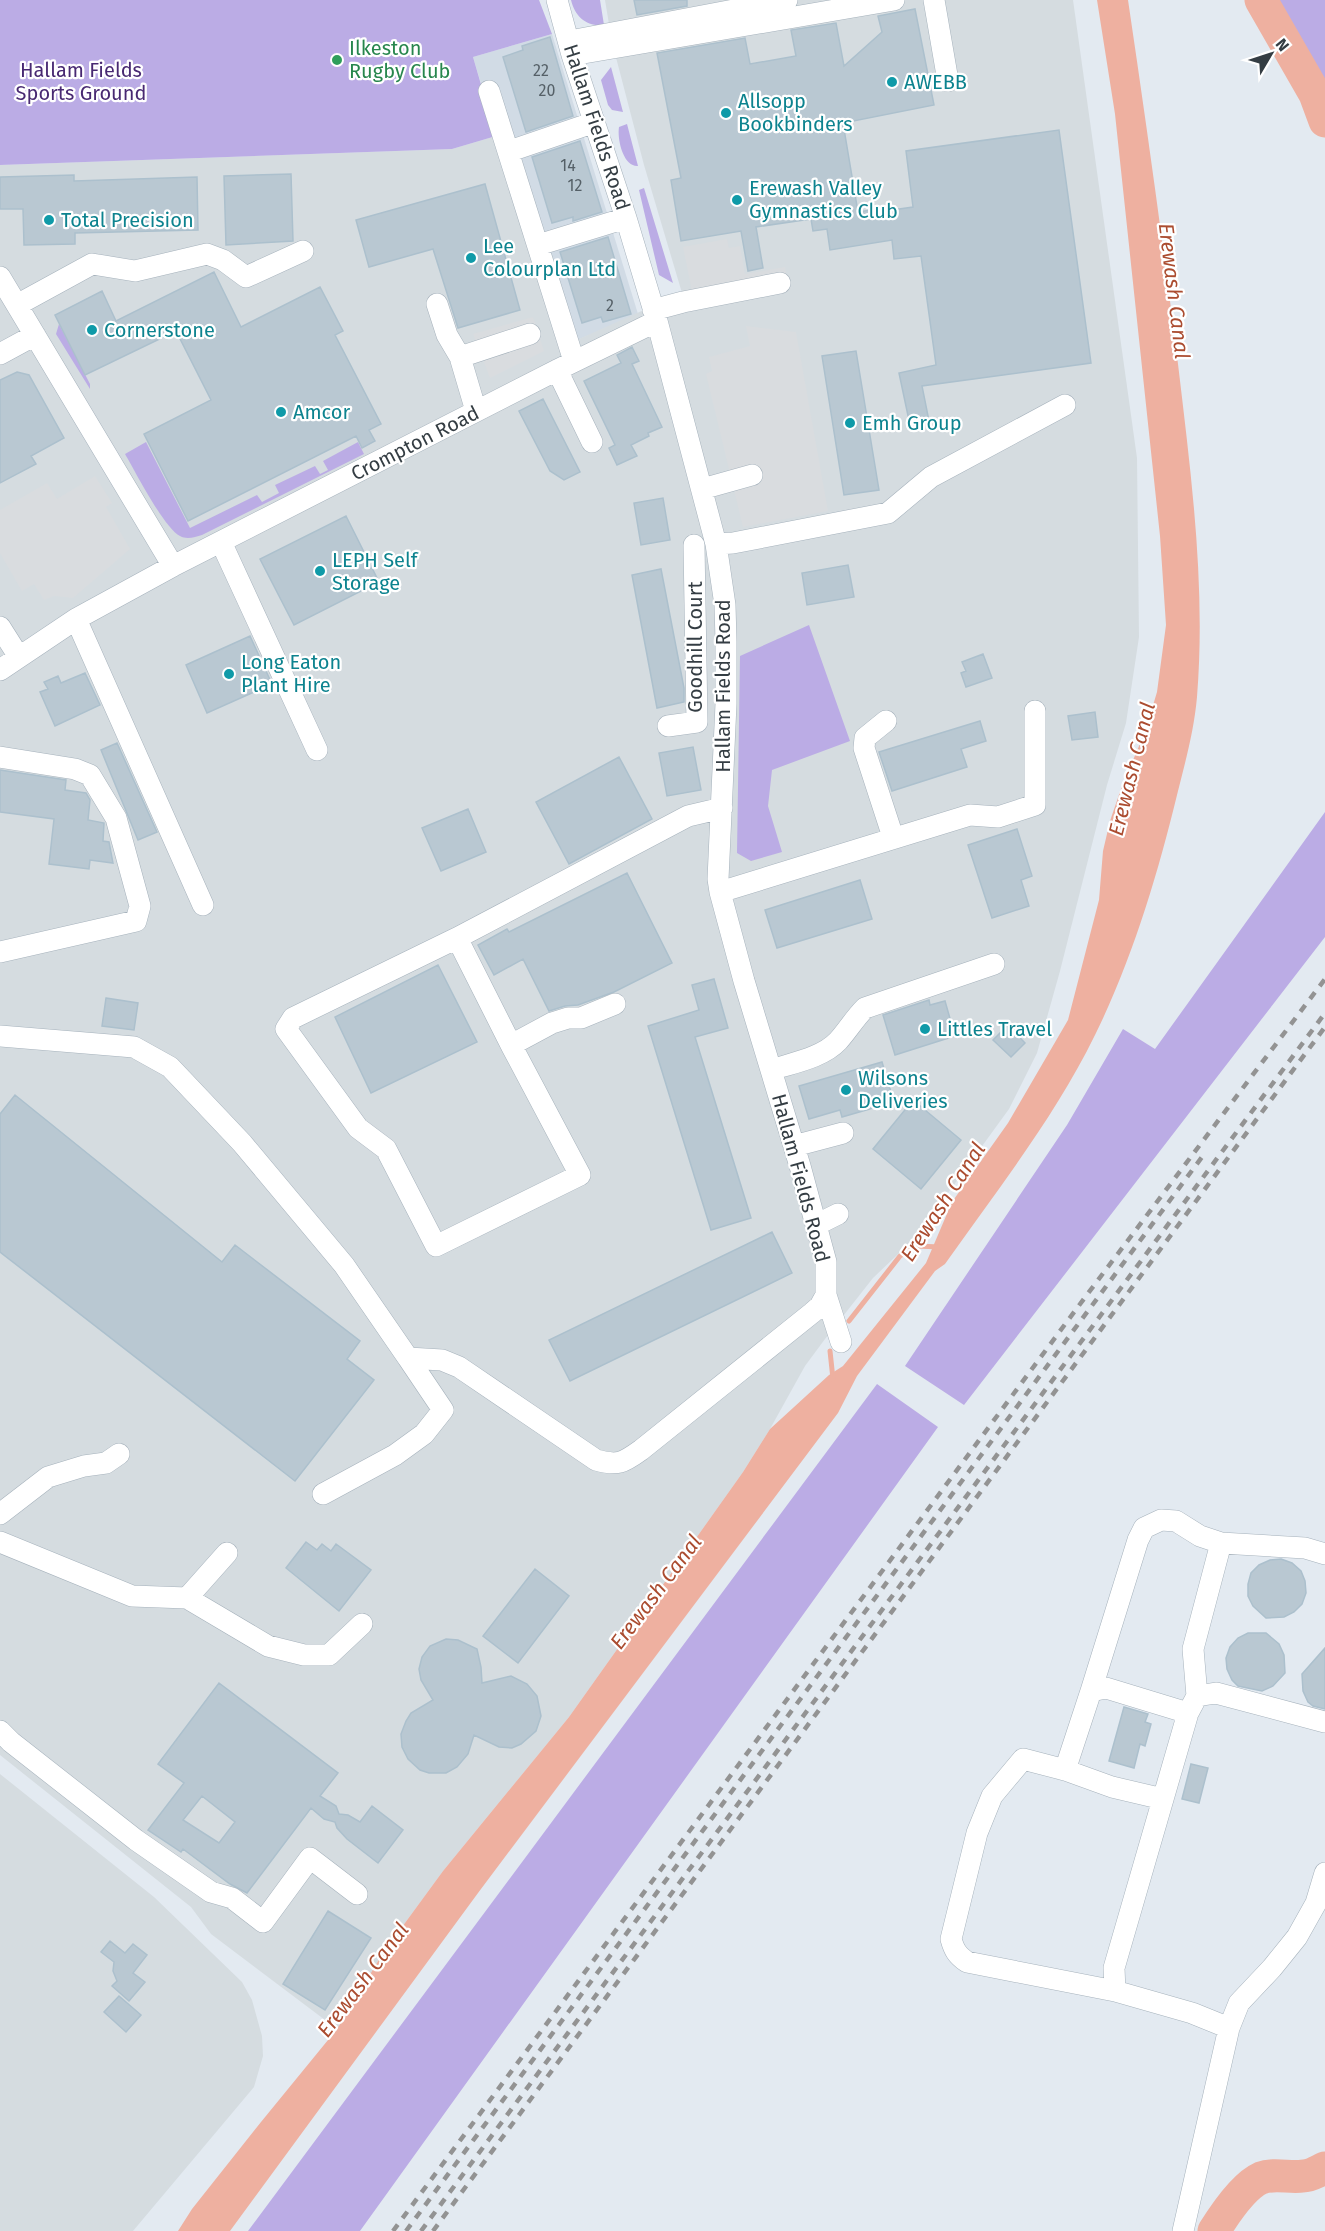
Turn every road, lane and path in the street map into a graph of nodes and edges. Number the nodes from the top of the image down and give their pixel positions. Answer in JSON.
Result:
{"nodes":[{"id":1,"x":557,"y":0,"type":"edge"},
{"id":2,"x":787,"y":0,"type":"edge"},
{"id":3,"x":894,"y":0,"type":"edge"},
{"id":4,"x":934,"y":0,"type":"edge"},
{"id":5,"x":570,"y":48,"type":"junction"},
{"id":6,"x":948,"y":81,"type":"dead end"},
{"id":7,"x":489,"y":91,"type":"dead end"},
{"id":8,"x":595,"y":122,"type":"junction"},
{"id":9,"x":510,"y":151,"type":"junction"},
{"id":10,"x":626,"y":218,"type":"junction"},
{"id":11,"x":538,"y":245,"type":"junction"},
{"id":12,"x":303,"y":251,"type":"dead end"},
{"id":13,"x":0,"y":277,"type":"edge"},
{"id":14,"x":780,"y":283,"type":"dead end"},
{"id":15,"x":437,"y":304,"type":"dead end"},
{"id":16,"x":16,"y":305,"type":"junction"},
{"id":17,"x":655,"y":316,"type":"junction"},
{"id":18,"x":530,"y":334,"type":"dead end"},
{"id":19,"x":35,"y":335,"type":"junction"},
{"id":20,"x":0,"y":354,"type":"edge"},
{"id":21,"x":460,"y":357,"type":"junction"},
{"id":22,"x":565,"y":366,"type":"junction"},
{"id":23,"x":1065,"y":405,"type":"dead end"},
{"id":24,"x":476,"y":411,"type":"junction"},
{"id":25,"x":592,"y":442,"type":"dead end"},
{"id":26,"x":752,"y":475,"type":"dead end"},
{"id":27,"x":702,"y":489,"type":"junction"},
{"id":28,"x":221,"y":542,"type":"junction"},
{"id":29,"x":716,"y":543,"type":"junction"},
{"id":30,"x":694,"y":545,"type":"dead end"},
{"id":31,"x":173,"y":566,"type":"junction"},
{"id":32,"x":76,"y":619,"type":"junction"},
{"id":33,"x":0,"y":627,"type":"edge"},
{"id":34,"x":19,"y":657,"type":"junction"},
{"id":35,"x":0,"y":670,"type":"edge"},
{"id":36,"x":1035,"y":711,"type":"dead end"},
{"id":37,"x":886,"y":721,"type":"dead end"},
{"id":38,"x":668,"y":726,"type":"dead end"},
{"id":39,"x":317,"y":750,"type":"dead end"},
{"id":40,"x":0,"y":757,"type":"edge"},
{"id":41,"x":722,"y":808,"type":"junction"},
{"id":42,"x":893,"y":837,"type":"junction"},
{"id":43,"x":720,"y":892,"type":"junction"},
{"id":44,"x":203,"y":905,"type":"dead end"},
{"id":45,"x":457,"y":938,"type":"junction"},
{"id":46,"x":0,"y":952,"type":"edge"},
{"id":47,"x":994,"y":964,"type":"dead end"},
{"id":48,"x":615,"y":1004,"type":"dead end"},
{"id":49,"x":0,"y":1036,"type":"edge"},
{"id":50,"x":511,"y":1045,"type":"junction"},
{"id":51,"x":771,"y":1070,"type":"junction"},
{"id":52,"x":843,"y":1133,"type":"dead end"},
{"id":53,"x":794,"y":1146,"type":"junction"},
{"id":54,"x":838,"y":1214,"type":"dead end"},
{"id":55,"x":816,"y":1225,"type":"junction"},
{"id":56,"x":826,"y":1295,"type":"junction"},
{"id":57,"x":841,"y":1342,"type":"dead end"},
{"id":58,"x":408,"y":1358,"type":"junction"},
{"id":59,"x":118,"y":1454,"type":"dead end"},
{"id":60,"x":323,"y":1494,"type":"dead end"},
{"id":61,"x":0,"y":1514,"type":"edge"},
{"id":62,"x":0,"y":1542,"type":"edge"},
{"id":63,"x":1221,"y":1543,"type":"junction"},
{"id":64,"x":227,"y":1553,"type":"dead end"},
{"id":65,"x":1325,"y":1554,"type":"edge"},
{"id":66,"x":187,"y":1598,"type":"junction"},
{"id":67,"x":362,"y":1624,"type":"dead end"},
{"id":68,"x":1091,"y":1690,"type":"junction"},
{"id":69,"x":1192,"y":1704,"type":"junction"},
{"id":70,"x":1325,"y":1722,"type":"edge"},
{"id":71,"x":0,"y":1731,"type":"edge"},
{"id":72,"x":1065,"y":1770,"type":"junction"},
{"id":73,"x":1163,"y":1799,"type":"junction"},
{"id":74,"x":1325,"y":1873,"type":"edge"},
{"id":75,"x":357,"y":1894,"type":"dead end"},
{"id":76,"x":1115,"y":1991,"type":"junction"},
{"id":77,"x":1229,"y":2028,"type":"junction"},
{"id":78,"x":1183,"y":2231,"type":"edge"}],
"edges":[{"from":1,"to":5,"type":"street","name":"Hallam Fields Road"},
{"from":2,"to":5,"type":"street"},
{"from":3,"to":5,"type":"street"},
{"from":4,"to":6,"type":"street"},
{"from":5,"to":8,"type":"street","name":"Hallam Fields Road"},
{"from":7,"to":9,"type":"street"},
{"from":8,"to":9,"type":"street"},
{"from":8,"to":10,"type":"street","name":"Hallam Fields Road"},
{"from":9,"to":11,"type":"street"},
{"from":10,"to":11,"type":"street"},
{"from":10,"to":17,"type":"street","name":"Hallam Fields Road"},
{"from":11,"to":22,"type":"street"},
{"from":12,"to":16,"type":"street"},
{"from":13,"to":16,"type":"street"},
{"from":14,"to":17,"type":"street","name":"Crompton Road"},
{"from":15,"to":21,"type":"street"},
{"from":16,"to":19,"type":"street"},
{"from":17,"to":22,"type":"street","name":"Crompton Road"},
{"from":17,"to":27,"type":"street","name":"Hallam Fields Road"},
{"from":18,"to":21,"type":"street"},
{"from":19,"to":20,"type":"street"},
{"from":19,"to":31,"type":"street"},
{"from":21,"to":24,"type":"street"},
{"from":22,"to":24,"type":"street","name":"Crompton Road"},
{"from":22,"to":25,"type":"street"},
{"from":23,"to":29,"type":"street"},
{"from":24,"to":28,"type":"street","name":"Crompton Road"},
{"from":26,"to":27,"type":"street"},
{"from":27,"to":29,"type":"street","name":"Hallam Fields Road"},
{"from":28,"to":31,"type":"street","name":"Crompton Road"},
{"from":28,"to":39,"type":"street"},
{"from":29,"to":41,"type":"street","name":"Hallam Fields Road"},
{"from":30,"to":38,"type":"street","name":"Goodhill Court"},
{"from":31,"to":32,"type":"street","name":"Crompton Road"},
{"from":32,"to":34,"type":"street","name":"Crompton Road"},
{"from":32,"to":44,"type":"street"},
{"from":33,"to":34,"type":"street"},
{"from":34,"to":35,"type":"street","name":"Crompton Road"},
{"from":36,"to":42,"type":"street"},
{"from":37,"to":42,"type":"street"},
{"from":40,"to":46,"type":"street"},
{"from":41,"to":43,"type":"street","name":"Hallam Fields Road"},
{"from":41,"to":45,"type":"street"},
{"from":42,"to":43,"type":"street"},
{"from":43,"to":51,"type":"street","name":"Hallam Fields Road"},
{"from":45,"to":50,"type":"street"},
{"from":45,"to":50,"type":"street"},
{"from":47,"to":51,"type":"street"},
{"from":48,"to":50,"type":"street"},
{"from":49,"to":58,"type":"street"},
{"from":51,"to":53,"type":"street","name":"Hallam Fields Road"},
{"from":52,"to":53,"type":"street"},
{"from":53,"to":55,"type":"street","name":"Hallam Fields Road"},
{"from":54,"to":55,"type":"street"},
{"from":55,"to":56,"type":"street","name":"Hallam Fields Road"},
{"from":56,"to":57,"type":"street","name":"Hallam Fields Road"},
{"from":56,"to":58,"type":"street"},
{"from":58,"to":60,"type":"street"},
{"from":59,"to":61,"type":"street"},
{"from":62,"to":66,"type":"street"},
{"from":63,"to":65,"type":"street"},
{"from":63,"to":68,"type":"street"},
{"from":63,"to":69,"type":"street"},
{"from":64,"to":66,"type":"street"},
{"from":66,"to":67,"type":"street"},
{"from":68,"to":69,"type":"street"},
{"from":68,"to":72,"type":"street"},
{"from":69,"to":70,"type":"street"},
{"from":69,"to":73,"type":"street"},
{"from":71,"to":75,"type":"street"},
{"from":72,"to":73,"type":"street"},
{"from":72,"to":76,"type":"street"},
{"from":73,"to":76,"type":"street"},
{"from":74,"to":77,"type":"street"},
{"from":76,"to":77,"type":"street"},
{"from":77,"to":78,"type":"street"}]}
